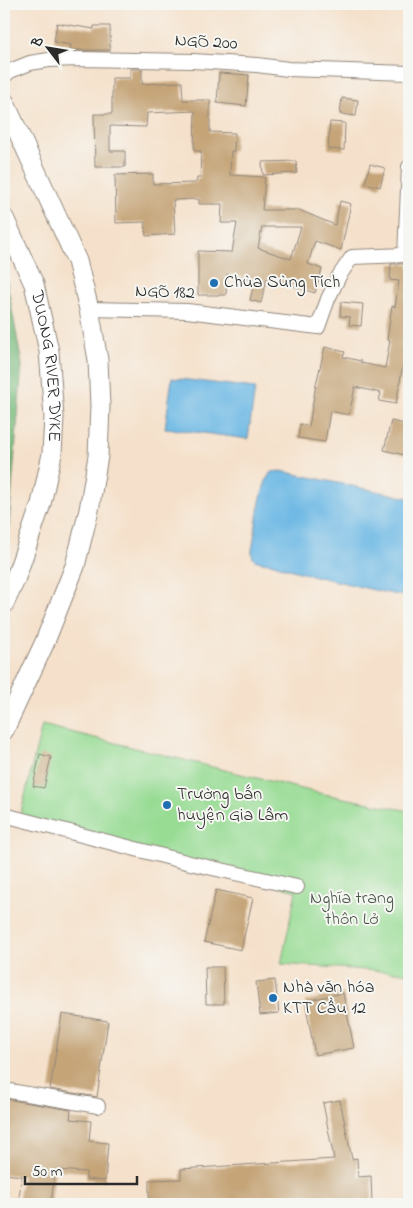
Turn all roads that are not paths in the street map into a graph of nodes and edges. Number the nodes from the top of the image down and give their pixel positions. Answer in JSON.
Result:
{"nodes":[{"id":1,"x":409,"y":73,"type":"edge"},
{"id":2,"x":4,"y":76,"type":"edge"},
{"id":3,"x":4,"y":100,"type":"edge"},
{"id":4,"x":409,"y":168,"type":"edge"},
{"id":5,"x":4,"y":218,"type":"edge"},
{"id":6,"x":407,"y":255,"type":"edge"},
{"id":7,"x":89,"y":309,"type":"junction"},
{"id":8,"x":4,"y":604,"type":"edge"},
{"id":9,"x":4,"y":730,"type":"edge"},
{"id":10,"x":4,"y":815,"type":"edge"},
{"id":11,"x":297,"y":888,"type":"dead end"},
{"id":12,"x":4,"y":1090,"type":"edge"},
{"id":13,"x":98,"y":1106,"type":"dead end"}],
"edges":[{"from":1,"to":2,"type":"street","name":"NGÕ 200"},
{"from":3,"to":7,"type":"street"},
{"from":4,"to":6,"type":"street"},
{"from":5,"to":8,"type":"street","name":"DUONG RIVER DYKE"},
{"from":6,"to":7,"type":"street","name":"NGÕ 182"},
{"from":7,"to":9,"type":"street"},
{"from":10,"to":11,"type":"street"},
{"from":12,"to":13,"type":"street"}]}
